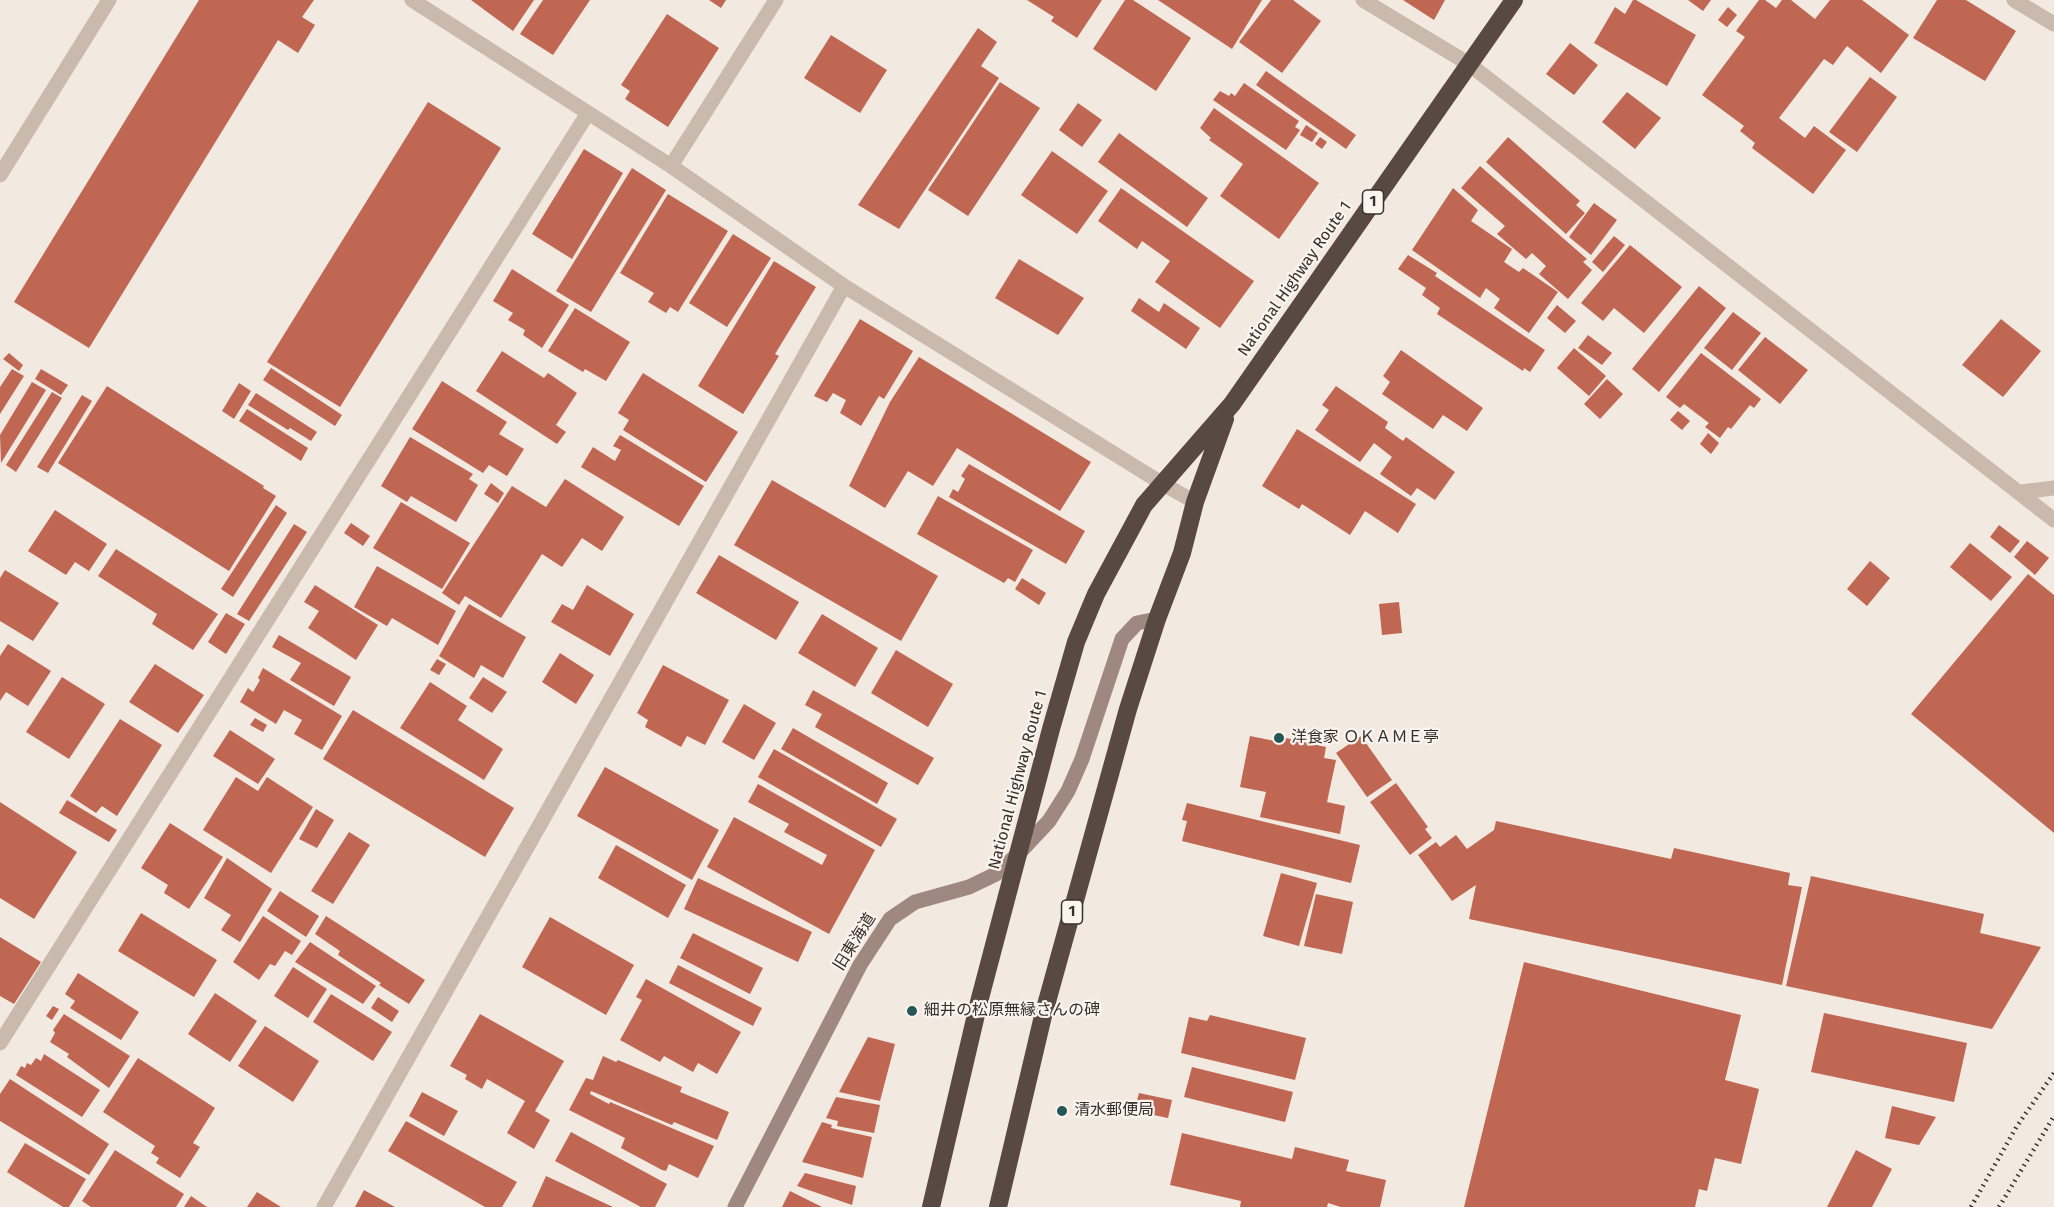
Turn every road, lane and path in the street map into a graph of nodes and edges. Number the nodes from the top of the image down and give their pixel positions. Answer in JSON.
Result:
{"nodes":[{"id":1,"x":109,"y":0,"type":"edge"},
{"id":2,"x":412,"y":0,"type":"edge"},
{"id":3,"x":776,"y":0,"type":"edge"},
{"id":4,"x":1363,"y":0,"type":"edge"},
{"id":5,"x":1514,"y":0,"type":"edge"},
{"id":6,"x":2014,"y":0,"type":"edge"},
{"id":7,"x":2054,"y":24,"type":"edge"},
{"id":8,"x":1469,"y":64,"type":"junction"},
{"id":9,"x":588,"y":113,"type":"junction"},
{"id":10,"x":671,"y":166,"type":"junction"},
{"id":11,"x":0,"y":175,"type":"edge"},
{"id":12,"x":844,"y":286,"type":"junction"},
{"id":13,"x":1232,"y":404,"type":"junction"},
{"id":14,"x":1163,"y":484,"type":"junction"},
{"id":15,"x":2054,"y":488,"type":"edge"},
{"id":16,"x":2021,"y":492,"type":"junction"},
{"id":17,"x":1195,"y":502,"type":"junction"},
{"id":18,"x":2054,"y":520,"type":"edge"},
{"id":19,"x":1157,"y":619,"type":"junction"},
{"id":20,"x":1019,"y":853,"type":"junction"},
{"id":21,"x":0,"y":1042,"type":"edge"},
{"id":22,"x":324,"y":1207,"type":"edge"},
{"id":23,"x":735,"y":1207,"type":"edge"},
{"id":24,"x":931,"y":1207,"type":"edge"},
{"id":25,"x":998,"y":1207,"type":"edge"}],
"edges":[{"from":1,"to":11,"type":"street"},
{"from":2,"to":9,"type":"street"},
{"from":3,"to":10,"type":"street"},
{"from":4,"to":8,"type":"street"},
{"from":5,"to":8,"type":"highway","name":"National Highway Route 1","number":"1"},
{"from":6,"to":7,"type":"street"},
{"from":8,"to":13,"type":"highway","name":"National Highway Route 1","number":"1"},
{"from":8,"to":16,"type":"street"},
{"from":9,"to":10,"type":"street"},
{"from":9,"to":21,"type":"street"},
{"from":10,"to":12,"type":"street"},
{"from":12,"to":14,"type":"street"},
{"from":12,"to":22,"type":"street"},
{"from":13,"to":14,"type":"highway","name":"National Highway Route 1","number":"1"},
{"from":13,"to":17,"type":"highway","name":"National Highway Route 1","number":"1"},
{"from":14,"to":17,"type":"street"},
{"from":14,"to":20,"type":"highway","name":"National Highway Route 1","number":"1"},
{"from":15,"to":16,"type":"street"},
{"from":16,"to":18,"type":"street"},
{"from":17,"to":19,"type":"highway","name":"National Highway Route 1","number":"1"},
{"from":19,"to":20,"type":"street","name":"旧東海道"},
{"from":19,"to":25,"type":"highway","name":"National Highway Route 1","number":"1"},
{"from":20,"to":23,"type":"street","name":"旧東海道"},
{"from":20,"to":24,"type":"highway","name":"National Highway Route 1","number":"1"}]}
